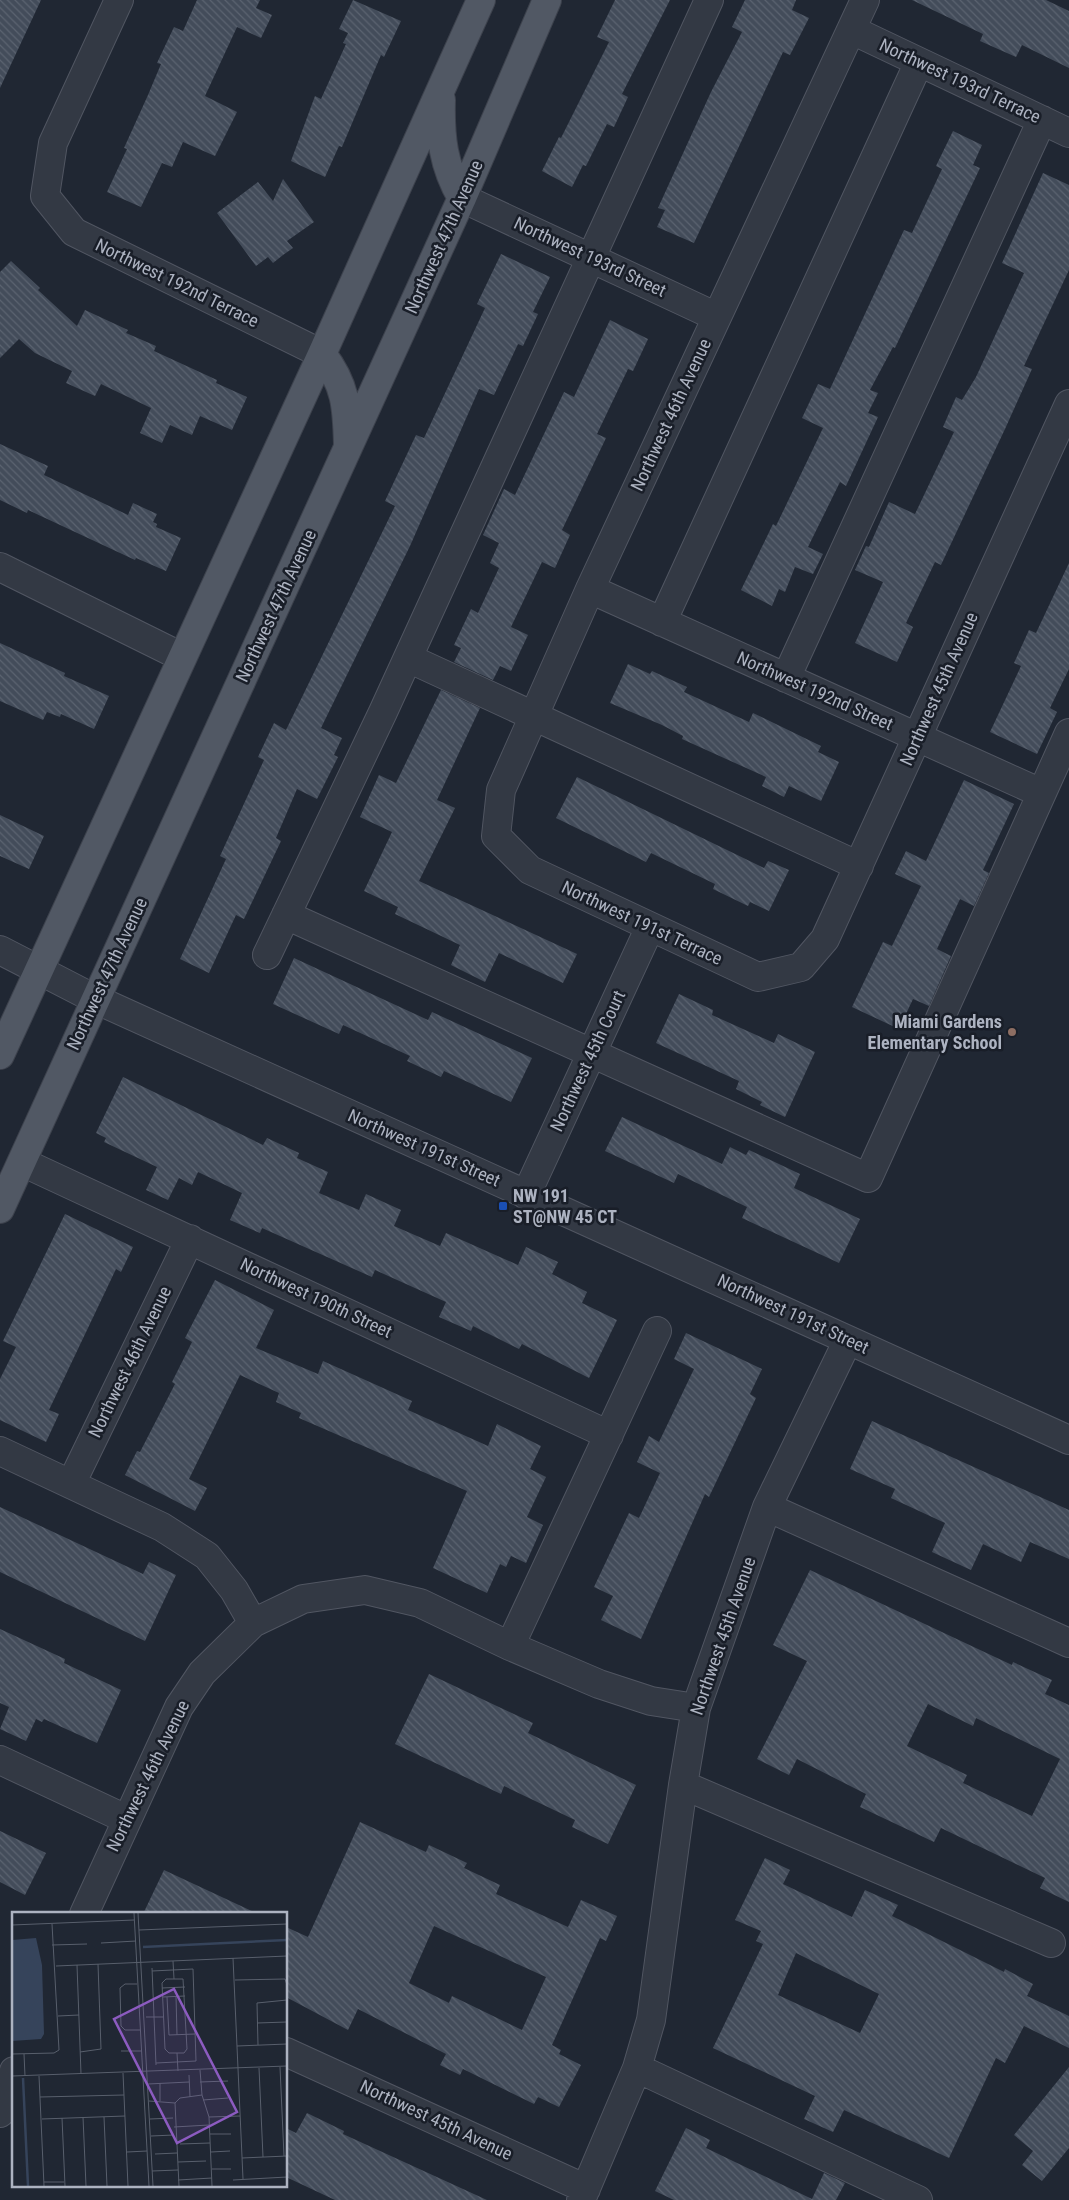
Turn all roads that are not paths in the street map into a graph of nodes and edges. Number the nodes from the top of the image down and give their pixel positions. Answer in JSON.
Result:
{"nodes":[{"id":1,"x":119,"y":0,"type":"edge"},
{"id":2,"x":481,"y":0,"type":"edge"},
{"id":3,"x":547,"y":0,"type":"edge"},
{"id":4,"x":709,"y":0,"type":"edge"},
{"id":5,"x":865,"y":0,"type":"edge"},
{"id":6,"x":852,"y":30,"type":"junction"},
{"id":7,"x":919,"y":62,"type":"junction"},
{"id":8,"x":442,"y":91,"type":"junction"},
{"id":9,"x":1042,"y":120,"type":"junction"},
{"id":10,"x":1069,"y":133,"type":"edge"},
{"id":11,"x":462,"y":198,"type":"junction"},
{"id":12,"x":590,"y":258,"type":"junction"},
{"id":13,"x":717,"y":317,"type":"junction"},
{"id":14,"x":322,"y":354,"type":"junction"},
{"id":15,"x":1069,"y":404,"type":"edge"},
{"id":16,"x":348,"y":449,"type":"junction"},
{"id":17,"x":0,"y":567,"type":"edge"},
{"id":18,"x":590,"y":589,"type":"junction"},
{"id":19,"x":662,"y":622,"type":"junction"},
{"id":20,"x":182,"y":656,"type":"junction"},
{"id":21,"x":408,"y":658,"type":"junction"},
{"id":22,"x":786,"y":678,"type":"junction"},
{"id":23,"x":533,"y":716,"type":"junction"},
{"id":24,"x":1069,"y":733,"type":"edge"},
{"id":25,"x":917,"y":737,"type":"junction"},
{"id":26,"x":1041,"y":793,"type":"junction"},
{"id":27,"x":496,"y":836,"type":"joint"},
{"id":28,"x":859,"y":866,"type":"junction"},
{"id":29,"x":286,"y":915,"type":"junction"},
{"id":30,"x":650,"y":927,"type":"junction"},
{"id":31,"x":0,"y":950,"type":"edge"},
{"id":32,"x":267,"y":955,"type":"dead end"},
{"id":33,"x":801,"y":967,"type":"joint"},
{"id":34,"x":40,"y":969,"type":"junction"},
{"id":35,"x":95,"y":999,"type":"junction"},
{"id":36,"x":592,"y":1053,"type":"junction"},
{"id":37,"x":0,"y":1055,"type":"edge"},
{"id":38,"x":22,"y":1162,"type":"junction"},
{"id":39,"x":526,"y":1195,"type":"junction"},
{"id":40,"x":0,"y":1209,"type":"edge"},
{"id":41,"x":190,"y":1239,"type":"junction"},
{"id":42,"x":657,"y":1331,"type":"dead end"},
{"id":43,"x":848,"y":1340,"type":"junction"},
{"id":44,"x":609,"y":1435,"type":"junction"},
{"id":45,"x":1069,"y":1440,"type":"edge"},
{"id":46,"x":0,"y":1451,"type":"edge"},
{"id":47,"x":71,"y":1484,"type":"junction"},
{"id":48,"x":767,"y":1507,"type":"junction"},
{"id":49,"x":253,"y":1623,"type":"junction"},
{"id":50,"x":1069,"y":1643,"type":"edge"},
{"id":51,"x":510,"y":1646,"type":"junction"},
{"id":52,"x":696,"y":1708,"type":"junction"},
{"id":53,"x":0,"y":1760,"type":"edge"},
{"id":54,"x":683,"y":1785,"type":"junction"},
{"id":55,"x":126,"y":1819,"type":"junction"},
{"id":56,"x":85,"y":1912,"type":"edge"},
{"id":57,"x":1051,"y":1943,"type":"dead end"},
{"id":58,"x":288,"y":2053,"type":"edge"},
{"id":59,"x":637,"y":2068,"type":"junction"},
{"id":60,"x":9,"y":2071,"type":"edge"},
{"id":61,"x":0,"y":2113,"type":"edge"},
{"id":62,"x":583,"y":2194,"type":"edge"},
{"id":63,"x":918,"y":2200,"type":"edge"}],
"edges":[{"from":1,"to":14,"type":"street","name":"Northwest 192nd Terrace"},
{"from":2,"to":8,"type":"main road"},
{"from":3,"to":11,"type":"main road","name":"Northwest 47th Avenue"},
{"from":4,"to":12,"type":"street"},
{"from":5,"to":6,"type":"street","name":"Northwest 46th Avenue"},
{"from":6,"to":7,"type":"street","name":"Northwest 193rd Terrace"},
{"from":6,"to":13,"type":"street","name":"Northwest 46th Avenue"},
{"from":7,"to":9,"type":"street","name":"Northwest 193rd Terrace"},
{"from":7,"to":19,"type":"street"},
{"from":8,"to":11,"type":"main road"},
{"from":8,"to":14,"type":"main road"},
{"from":9,"to":10,"type":"street","name":"Northwest 193rd Terrace"},
{"from":9,"to":22,"type":"street"},
{"from":11,"to":12,"type":"street","name":"Northwest 193rd Street"},
{"from":11,"to":16,"type":"main road","name":"Northwest 47th Avenue"},
{"from":12,"to":13,"type":"street","name":"Northwest 193rd Street"},
{"from":12,"to":21,"type":"street"},
{"from":13,"to":18,"type":"street","name":"Northwest 46th Avenue"},
{"from":14,"to":16,"type":"main road"},
{"from":14,"to":20,"type":"main road"},
{"from":15,"to":25,"type":"street","name":"Northwest 45th Avenue"},
{"from":16,"to":35,"type":"main road","name":"Northwest 47th Avenue"},
{"from":17,"to":20,"type":"street"},
{"from":18,"to":19,"type":"street","name":"Northwest 192nd Street"},
{"from":18,"to":23,"type":"street","name":"Northwest 46th Avenue"},
{"from":19,"to":22,"type":"street","name":"Northwest 192nd Street"},
{"from":20,"to":34,"type":"main road"},
{"from":21,"to":23,"type":"street"},
{"from":21,"to":29,"type":"street"},
{"from":22,"to":25,"type":"street","name":"Northwest 192nd Street"},
{"from":23,"to":27,"type":"street","name":"Northwest 46th Avenue"},
{"from":23,"to":28,"type":"street"},
{"from":24,"to":26,"type":"street"},
{"from":25,"to":26,"type":"street","name":"Northwest 192nd Street"},
{"from":25,"to":28,"type":"street","name":"Northwest 45th Avenue"},
{"from":26,"to":36,"type":"street"},
{"from":27,"to":30,"type":"street","name":"Northwest 191st Terrace"},
{"from":28,"to":33,"type":"street","name":"Northwest 45th Avenue"},
{"from":29,"to":32,"type":"street"},
{"from":29,"to":36,"type":"street"},
{"from":30,"to":33,"type":"street","name":"Northwest 191st Terrace"},
{"from":30,"to":36,"type":"street","name":"Northwest 45th Court"},
{"from":31,"to":34,"type":"street","name":"Northwest 191st Street"},
{"from":34,"to":35,"type":"street","name":"Northwest 191st Street"},
{"from":34,"to":37,"type":"main road"},
{"from":35,"to":38,"type":"main road","name":"Northwest 47th Avenue"},
{"from":35,"to":39,"type":"street","name":"Northwest 191st Street"},
{"from":36,"to":39,"type":"street","name":"Northwest 45th Court"},
{"from":38,"to":40,"type":"main road","name":"Northwest 47th Avenue"},
{"from":38,"to":41,"type":"street","name":"Northwest 190th Street"},
{"from":39,"to":43,"type":"street","name":"Northwest 191st Street"},
{"from":41,"to":44,"type":"street","name":"Northwest 190th Street"},
{"from":41,"to":47,"type":"street","name":"Northwest 46th Avenue"},
{"from":42,"to":44,"type":"street"},
{"from":43,"to":45,"type":"street","name":"Northwest 191st Street"},
{"from":43,"to":48,"type":"street","name":"Northwest 45th Avenue"},
{"from":44,"to":51,"type":"street"},
{"from":46,"to":47,"type":"street"},
{"from":47,"to":49,"type":"street"},
{"from":48,"to":50,"type":"street"},
{"from":48,"to":52,"type":"street","name":"Northwest 45th Avenue"},
{"from":49,"to":51,"type":"street"},
{"from":49,"to":55,"type":"street","name":"Northwest 46th Avenue"},
{"from":51,"to":52,"type":"street"},
{"from":52,"to":54,"type":"street","name":"Northwest 45th Avenue"},
{"from":53,"to":55,"type":"street"},
{"from":54,"to":57,"type":"street"},
{"from":54,"to":59,"type":"street","name":"Northwest 45th Avenue"},
{"from":55,"to":56,"type":"street","name":"Northwest 46th Avenue"},
{"from":58,"to":62,"type":"street","name":"Northwest 45th Avenue"},
{"from":59,"to":62,"type":"street","name":"Northwest 45th Avenue"},
{"from":59,"to":63,"type":"street"},
{"from":60,"to":61,"type":"street"}]}
